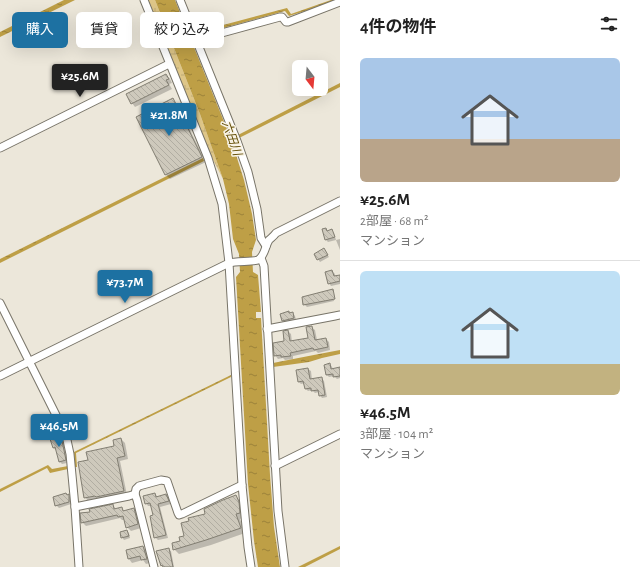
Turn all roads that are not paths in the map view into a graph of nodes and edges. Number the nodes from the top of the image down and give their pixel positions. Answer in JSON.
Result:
{"nodes":[{"id":1,"x":144,"y":0,"type":"edge"},
{"id":2,"x":180,"y":0,"type":"edge"},
{"id":3,"x":340,"y":2,"type":"edge"},
{"id":4,"x":185,"y":12,"type":"edge"},
{"id":5,"x":224,"y":32,"type":"edge"},
{"id":6,"x":199,"y":48,"type":"edge"},
{"id":7,"x":169,"y":64,"type":"junction"},
{"id":8,"x":0,"y":148,"type":"edge"},
{"id":9,"x":340,"y":201,"type":"edge"},
{"id":10,"x":266,"y":246,"type":"junction"},
{"id":11,"x":258,"y":259,"type":"junction"},
{"id":12,"x":229,"y":263,"type":"junction"},
{"id":13,"x":0,"y":303,"type":"edge"},
{"id":14,"x":340,"y":314,"type":"edge"},
{"id":15,"x":267,"y":329,"type":"junction"},
{"id":16,"x":29,"y":361,"type":"junction"},
{"id":17,"x":0,"y":376,"type":"edge"},
{"id":18,"x":340,"y":434,"type":"edge"},
{"id":19,"x":275,"y":466,"type":"junction"},
{"id":20,"x":242,"y":485,"type":"junction"},
{"id":21,"x":135,"y":494,"type":"junction"},
{"id":22,"x":75,"y":506,"type":"junction"},
{"id":23,"x":77,"y":566,"type":"edge"},
{"id":24,"x":154,"y":567,"type":"edge"},
{"id":25,"x":251,"y":567,"type":"edge"},
{"id":26,"x":285,"y":567,"type":"edge"}],
"edges":[{"from":1,"to":7,"type":"street"},
{"from":2,"to":4,"type":"street"},
{"from":3,"to":5,"type":"street"},
{"from":6,"to":10,"type":"street"},
{"from":7,"to":8,"type":"street"},
{"from":7,"to":12,"type":"street"},
{"from":9,"to":10,"type":"street"},
{"from":10,"to":11,"type":"street"},
{"from":11,"to":12,"type":"street"},
{"from":11,"to":15,"type":"street"},
{"from":12,"to":16,"type":"street"},
{"from":12,"to":20,"type":"street"},
{"from":13,"to":16,"type":"street"},
{"from":14,"to":15,"type":"street"},
{"from":15,"to":19,"type":"street"},
{"from":16,"to":17,"type":"street"},
{"from":16,"to":22,"type":"street"},
{"from":18,"to":19,"type":"street"},
{"from":19,"to":26,"type":"street"},
{"from":20,"to":21,"type":"street"},
{"from":20,"to":25,"type":"street"},
{"from":21,"to":22,"type":"street"},
{"from":21,"to":24,"type":"street"},
{"from":22,"to":23,"type":"street"}]}
